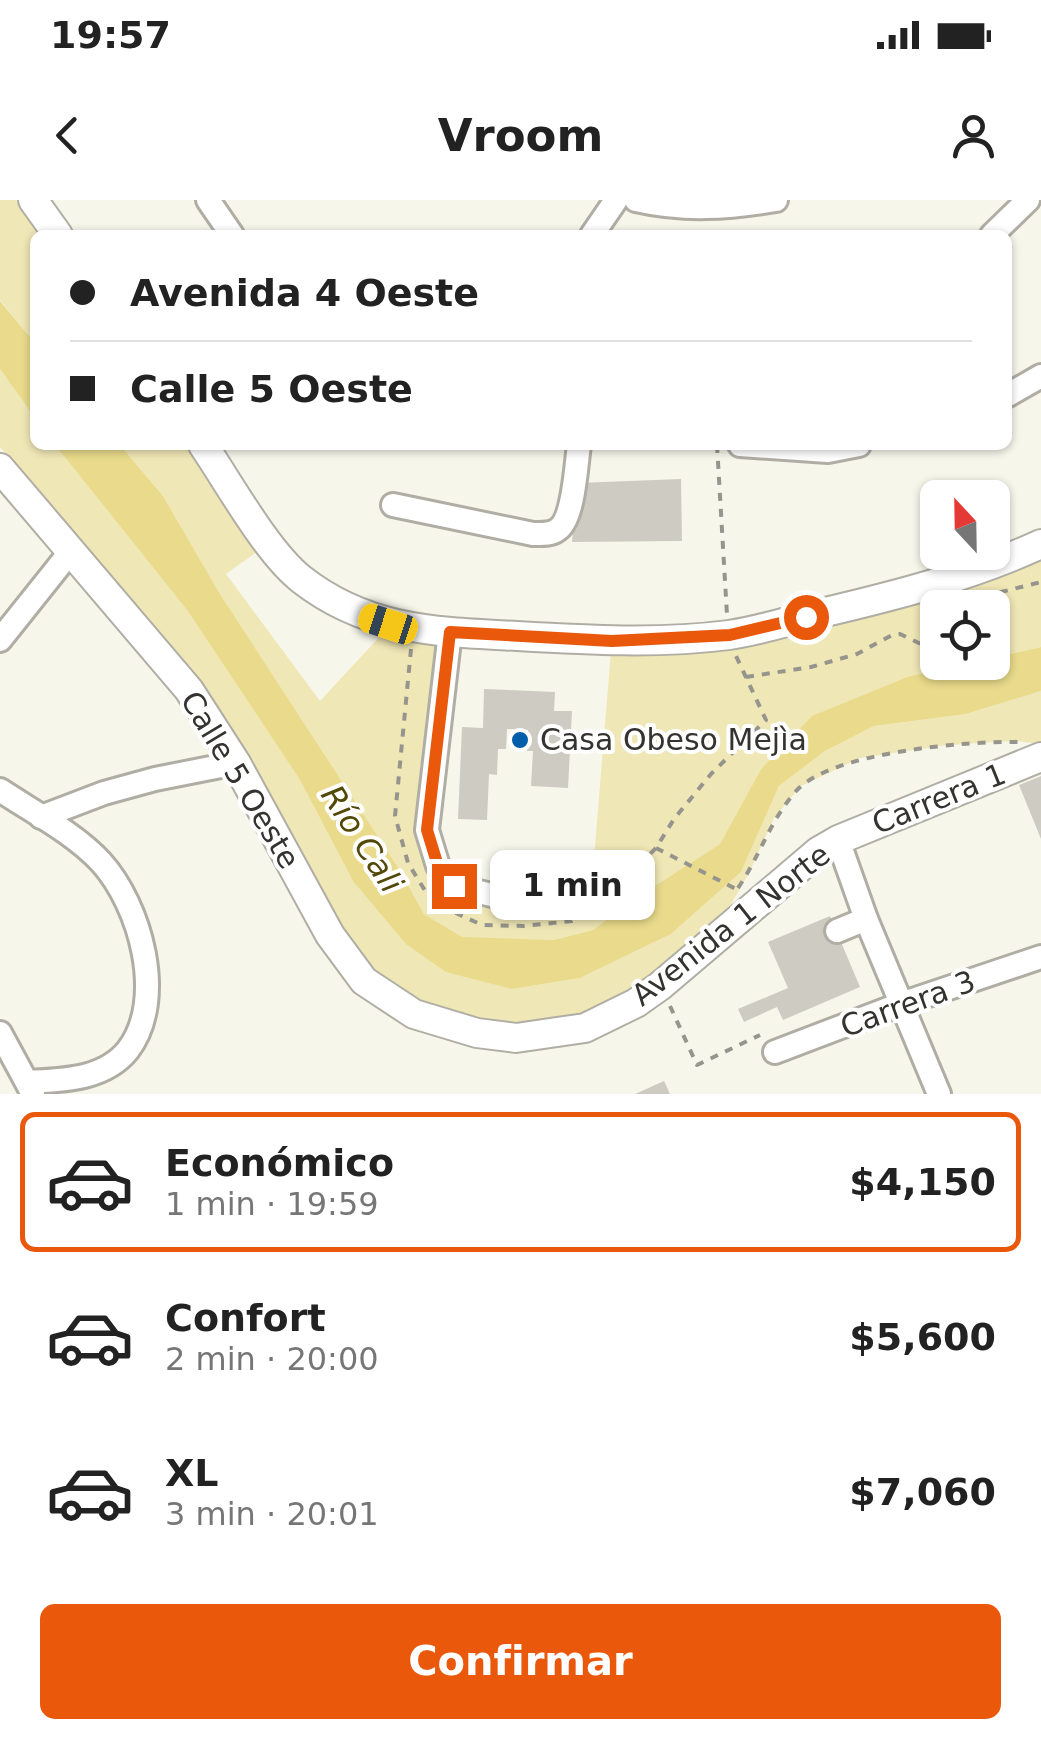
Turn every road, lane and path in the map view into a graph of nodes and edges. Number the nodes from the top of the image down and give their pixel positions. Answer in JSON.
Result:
{"nodes":[{"id":1,"x":34,"y":200,"type":"edge"},
{"id":2,"x":208,"y":200,"type":"edge"},
{"id":3,"x":616,"y":200,"type":"edge"},
{"id":4,"x":636,"y":200,"type":"edge"},
{"id":5,"x":776,"y":200,"type":"edge"},
{"id":6,"x":1028,"y":200,"type":"edge"},
{"id":7,"x":55,"y":230,"type":"edge"},
{"id":8,"x":229,"y":230,"type":"edge"},
{"id":9,"x":595,"y":230,"type":"edge"},
{"id":10,"x":997,"y":230,"type":"edge"},
{"id":11,"x":1041,"y":376,"type":"edge"},
{"id":12,"x":1012,"y":393,"type":"edge"},
{"id":13,"x":206,"y":450,"type":"edge"},
{"id":14,"x":578,"y":450,"type":"edge"},
{"id":15,"x":718,"y":450,"type":"edge"},
{"id":16,"x":0,"y":468,"type":"edge"},
{"id":17,"x":393,"y":505,"type":"dead end"},
{"id":18,"x":1041,"y":544,"type":"edge"},
{"id":19,"x":71,"y":551,"type":"junction"},
{"id":20,"x":1041,"y":582,"type":"edge"},
{"id":21,"x":1009,"y":590,"type":"edge"},
{"id":22,"x":728,"y":622,"type":"dead end"},
{"id":23,"x":450,"y":632,"type":"junction"},
{"id":24,"x":0,"y":640,"type":"edge"},
{"id":25,"x":412,"y":640,"type":"dead end"},
{"id":26,"x":920,"y":644,"type":"edge"},
{"id":27,"x":732,"y":645,"type":"dead end"},
{"id":28,"x":746,"y":677,"type":"junction"},
{"id":29,"x":1035,"y":750,"type":"edge"},
{"id":30,"x":236,"y":763,"type":"junction"},
{"id":31,"x":0,"y":790,"type":"edge"},
{"id":32,"x":42,"y":817,"type":"junction"},
{"id":33,"x":838,"y":840,"type":"junction"},
{"id":34,"x":656,"y":848,"type":"junction"},
{"id":35,"x":737,"y":889,"type":"junction"},
{"id":36,"x":500,"y":897,"type":"dead end"},
{"id":37,"x":730,"y":904,"type":"dead end"},
{"id":38,"x":866,"y":919,"type":"junction"},
{"id":39,"x":837,"y":931,"type":"dead end"},
{"id":40,"x":1041,"y":957,"type":"edge"},
{"id":41,"x":666,"y":997,"type":"dead end"},
{"id":42,"x":901,"y":1004,"type":"junction"},
{"id":43,"x":450,"y":1027,"type":"joint"},
{"id":44,"x":0,"y":1034,"type":"edge"},
{"id":45,"x":772,"y":1042,"type":"joint"},
{"id":46,"x":30,"y":1088,"type":"edge"},
{"id":47,"x":939,"y":1094,"type":"edge"}],
"edges":[{"from":1,"to":7,"type":"main road"},
{"from":2,"to":8,"type":"street"},
{"from":3,"to":9,"type":"street"},
{"from":4,"to":5,"type":"street"},
{"from":6,"to":10,"type":"street"},
{"from":11,"to":12,"type":"street"},
{"from":13,"to":23,"type":"main road"},
{"from":14,"to":17,"type":"street"},
{"from":15,"to":22,"type":"path"},
{"from":16,"to":19,"type":"main road","name":"Calle 5 Oeste"},
{"from":18,"to":23,"type":"main road"},
{"from":19,"to":24,"type":"street"},
{"from":19,"to":30,"type":"main road","name":"Calle 5 Oeste"},
{"from":20,"to":21,"type":"path"},
{"from":23,"to":36,"type":"street"},
{"from":25,"to":34,"type":"path"},
{"from":26,"to":28,"type":"path"},
{"from":27,"to":28,"type":"path"},
{"from":28,"to":34,"type":"path"},
{"from":29,"to":33,"type":"main road","name":"Carrera 1"},
{"from":29,"to":35,"type":"path"},
{"from":30,"to":32,"type":"street"},
{"from":30,"to":43,"type":"main road","name":"Calle 5 Oeste"},
{"from":31,"to":32,"type":"street"},
{"from":32,"to":46,"type":"street"},
{"from":33,"to":38,"type":"street"},
{"from":33,"to":43,"type":"main road","name":"Avenida 1 Norte"},
{"from":34,"to":35,"type":"path"},
{"from":35,"to":37,"type":"path"},
{"from":38,"to":39,"type":"street"},
{"from":38,"to":42,"type":"street"},
{"from":40,"to":42,"type":"street","name":"Carrera 3"},
{"from":41,"to":45,"type":"path"},
{"from":42,"to":45,"type":"street","name":"Carrera 3"},
{"from":42,"to":47,"type":"street"},
{"from":44,"to":46,"type":"street"}]}
